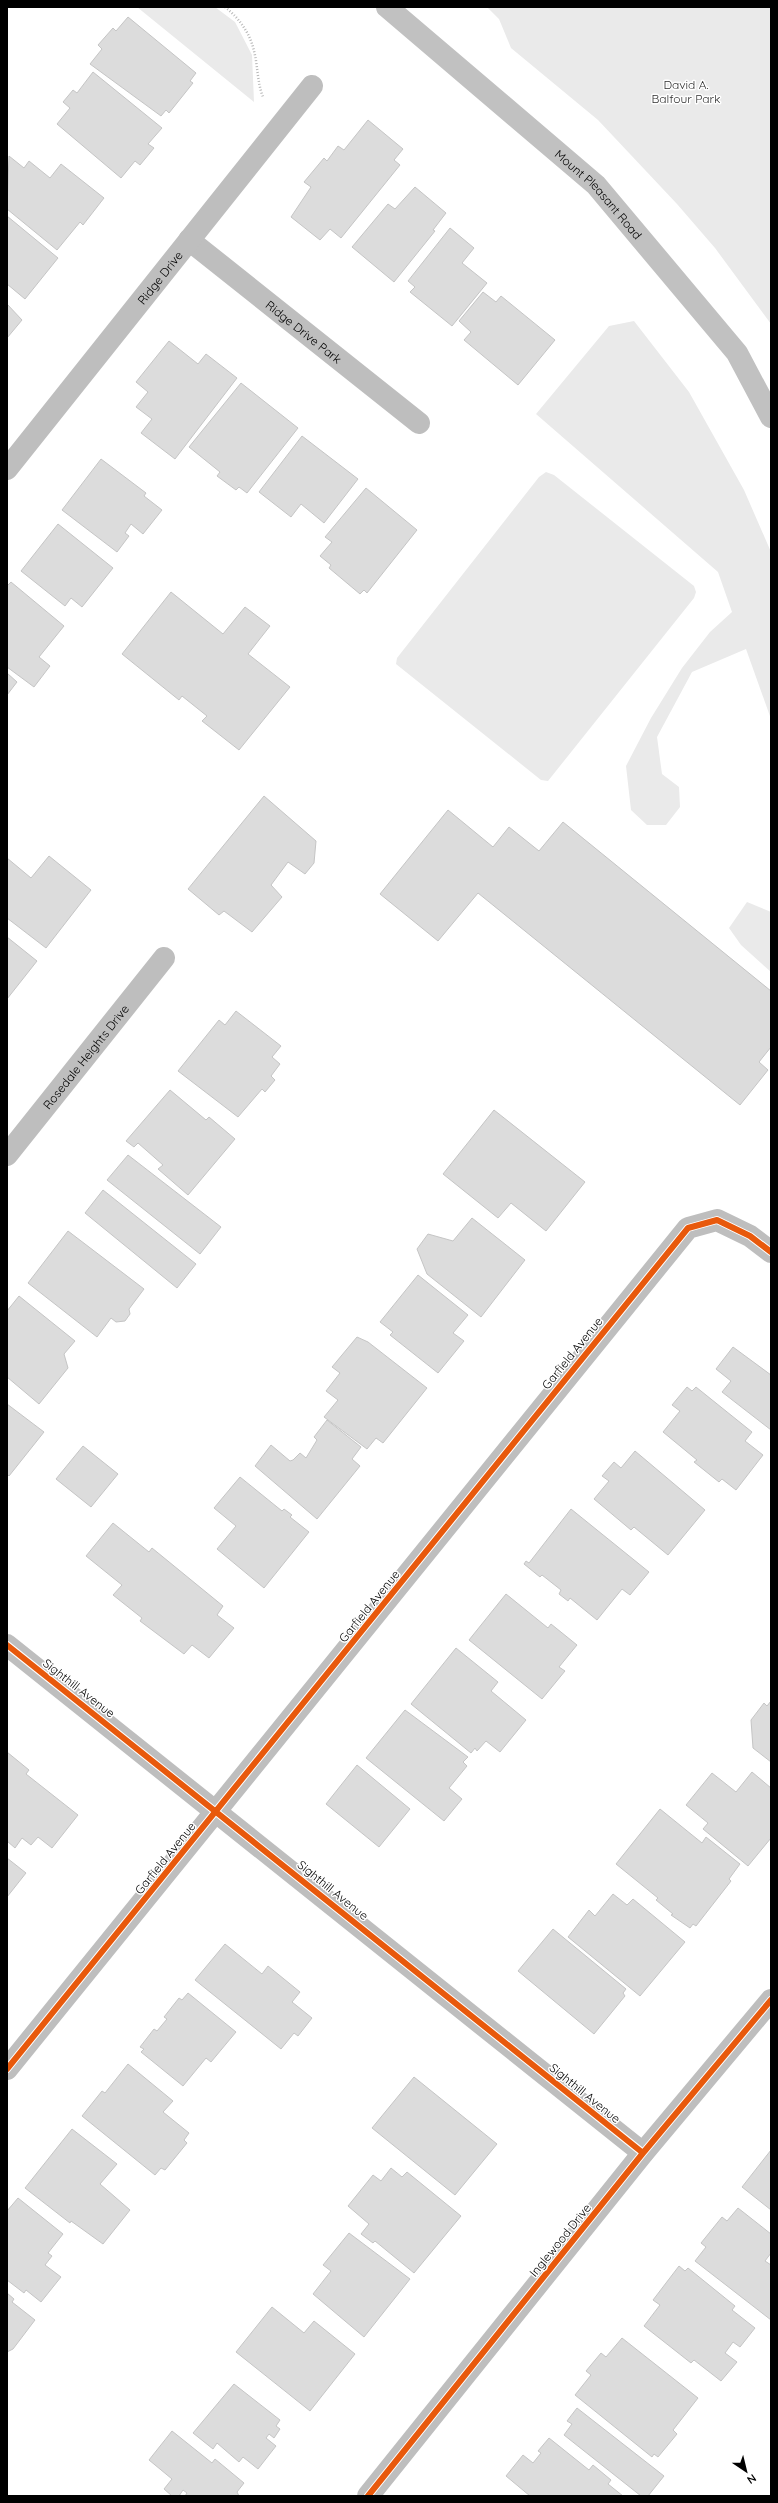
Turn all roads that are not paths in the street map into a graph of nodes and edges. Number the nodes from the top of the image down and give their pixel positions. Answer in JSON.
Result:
{"nodes":[{"id":1,"x":387,"y":7,"type":"edge"},
{"id":2,"x":312,"y":86,"type":"dead end"},
{"id":3,"x":189,"y":240,"type":"junction"},
{"id":4,"x":771,"y":417,"type":"edge"},
{"id":5,"x":419,"y":423,"type":"dead end"},
{"id":6,"x":7,"y":469,"type":"edge"},
{"id":7,"x":164,"y":958,"type":"dead end"},
{"id":8,"x":7,"y":1156,"type":"edge"},
{"id":9,"x":771,"y":1252,"type":"edge"},
{"id":10,"x":7,"y":1645,"type":"edge"},
{"id":11,"x":217,"y":1811,"type":"junction"},
{"id":12,"x":771,"y":2000,"type":"edge"},
{"id":13,"x":7,"y":2069,"type":"edge"},
{"id":14,"x":643,"y":2153,"type":"junction"},
{"id":15,"x":368,"y":2496,"type":"edge"}],
"edges":[{"from":1,"to":4,"type":"main road","name":"Mount Pleasant Road"},
{"from":2,"to":3,"type":"street","name":"Ridge Drive"},
{"from":3,"to":5,"type":"street","name":"Ridge Drive Park"},
{"from":3,"to":6,"type":"street","name":"Ridge Drive"},
{"from":7,"to":8,"type":"street","name":"Rosedale Heights Drive"},
{"from":9,"to":11,"type":"street","name":"Garfield Avenue"},
{"from":10,"to":11,"type":"street","name":"Sighthill Avenue"},
{"from":11,"to":13,"type":"street","name":"Garfield Avenue"},
{"from":11,"to":14,"type":"street","name":"Sighthill Avenue"},
{"from":12,"to":14,"type":"street","name":"Inglewood Drive"},
{"from":14,"to":15,"type":"street","name":"Inglewood Drive"}]}
